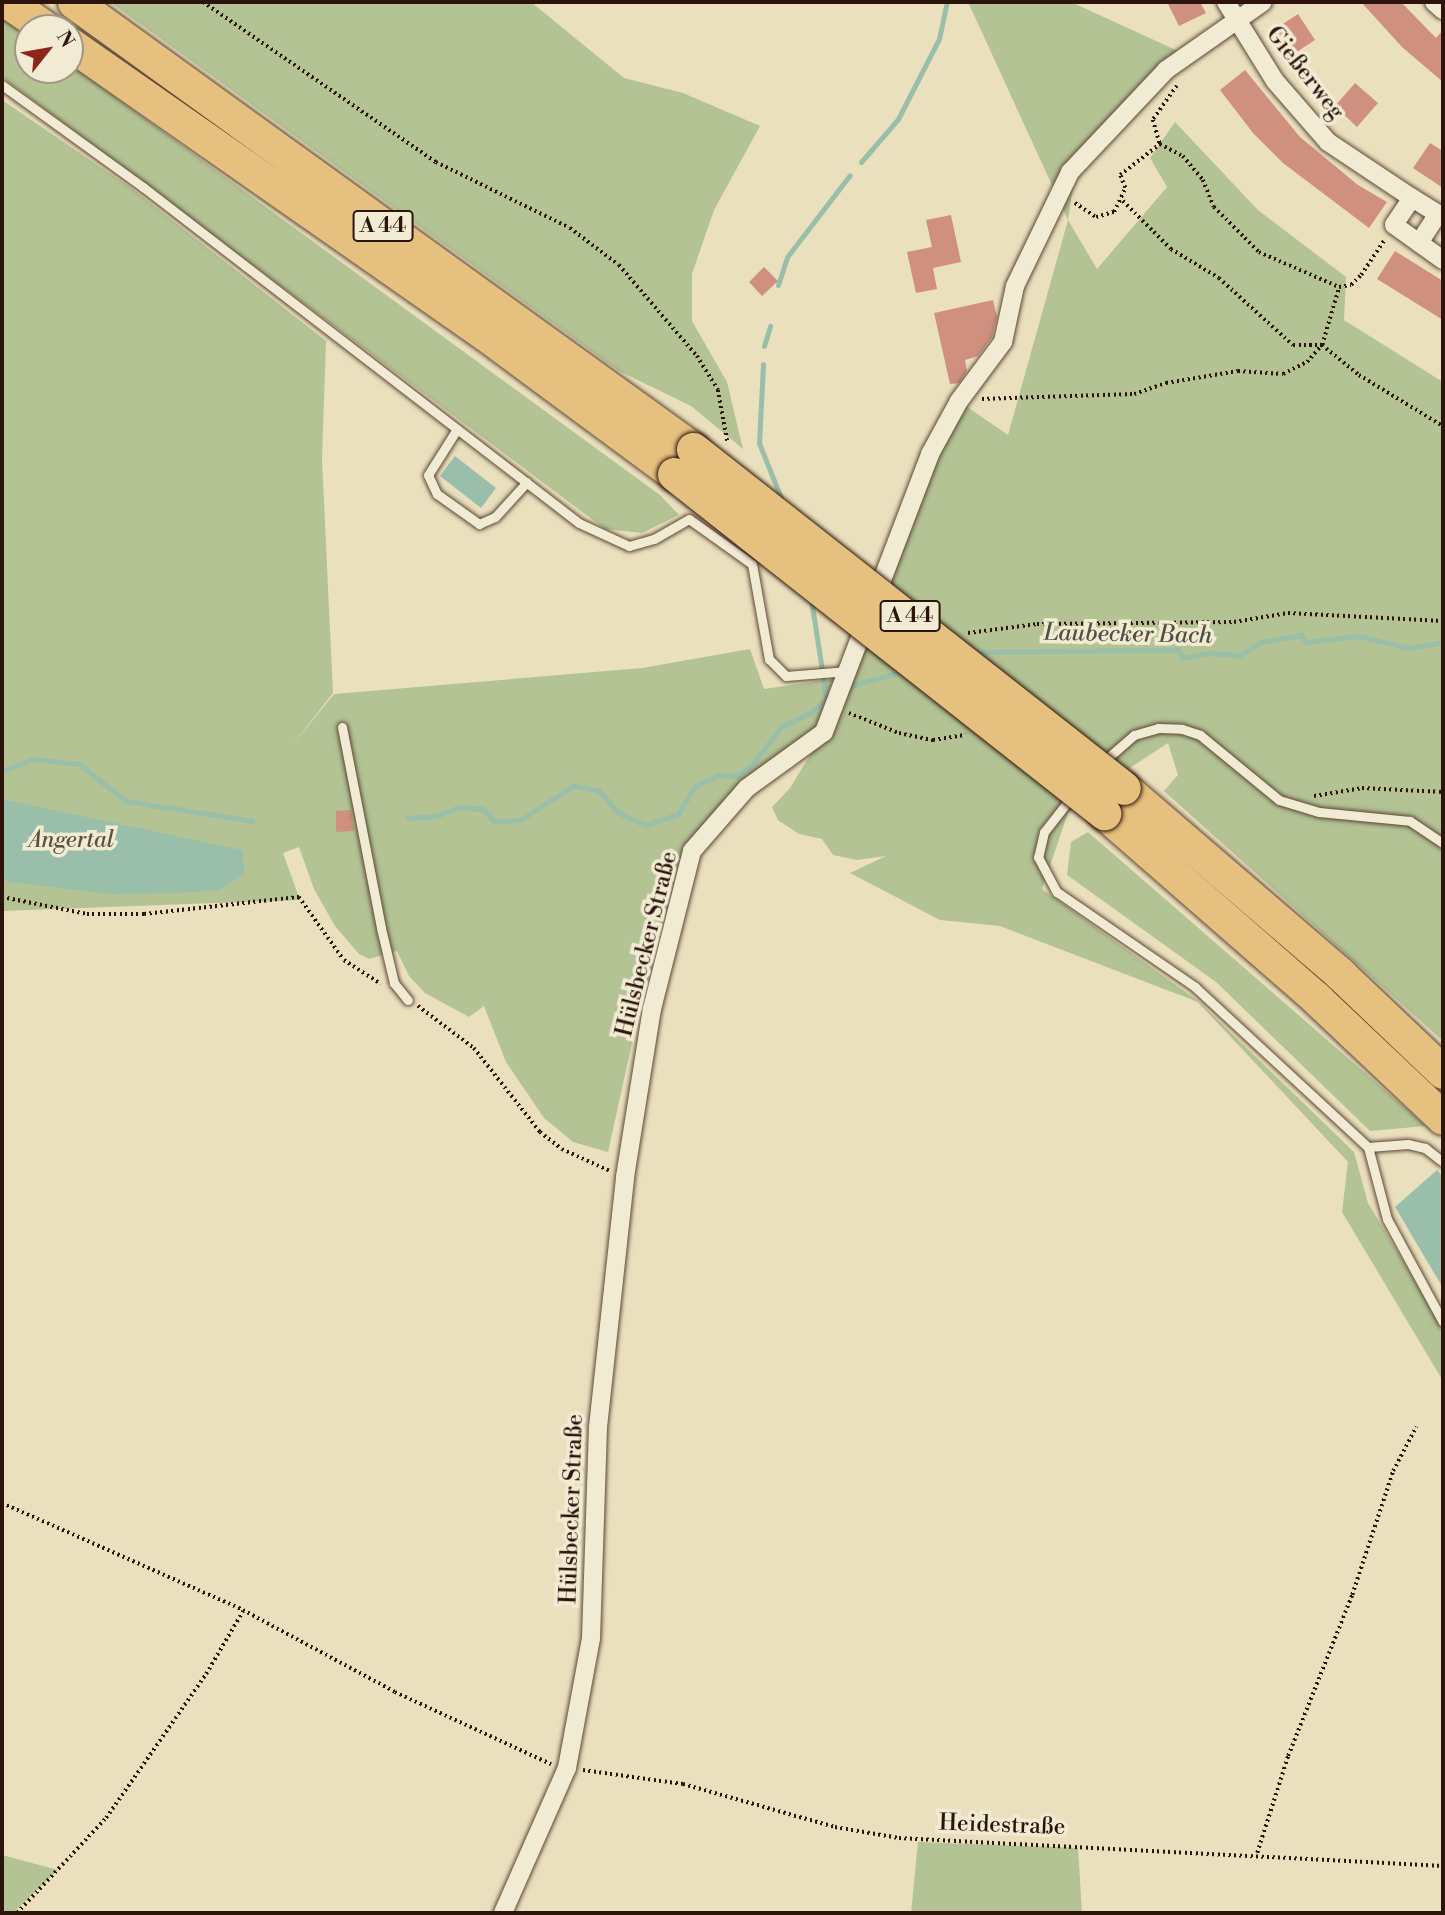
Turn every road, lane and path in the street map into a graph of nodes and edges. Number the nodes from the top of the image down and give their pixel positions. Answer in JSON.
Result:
{"nodes":[{"id":1,"x":8,"y":2,"type":"edge"},
{"id":2,"x":74,"y":2,"type":"edge"},
{"id":3,"x":203,"y":2,"type":"edge"},
{"id":4,"x":1226,"y":2,"type":"edge"},
{"id":5,"x":1262,"y":2,"type":"edge"},
{"id":6,"x":1434,"y":2,"type":"edge"},
{"id":7,"x":1443,"y":10,"type":"edge"},
{"id":8,"x":26,"y":14,"type":"edge"},
{"id":9,"x":1234,"y":20,"type":"junction"},
{"id":10,"x":84,"y":54,"type":"edge"},
{"id":11,"x":1181,"y":81,"type":"dead end"},
{"id":12,"x":2,"y":85,"type":"edge"},
{"id":13,"x":1160,"y":144,"type":"junction"},
{"id":14,"x":1412,"y":198,"type":"junction"},
{"id":15,"x":1073,"y":201,"type":"dead end"},
{"id":16,"x":1123,"y":201,"type":"junction"},
{"id":17,"x":1394,"y":225,"type":"junction"},
{"id":18,"x":1419,"y":243,"type":"junction"},
{"id":19,"x":1443,"y":260,"type":"edge"},
{"id":20,"x":1339,"y":287,"type":"junction"},
{"id":21,"x":1322,"y":345,"type":"junction"},
{"id":22,"x":959,"y":401,"type":"junction"},
{"id":23,"x":1443,"y":426,"type":"edge"},
{"id":24,"x":457,"y":429,"type":"junction"},
{"id":25,"x":731,"y":457,"type":"dead end"},
{"id":26,"x":684,"y":461,"type":"junction"},
{"id":27,"x":527,"y":482,"type":"junction"},
{"id":28,"x":1443,"y":621,"type":"edge"},
{"id":29,"x":962,"y":635,"type":"dead end"},
{"id":30,"x":841,"y":670,"type":"junction"},
{"id":31,"x":342,"y":727,"type":"dead end"},
{"id":32,"x":1092,"y":772,"type":"dead end"},
{"id":33,"x":1083,"y":782,"type":"dead end"},
{"id":34,"x":1443,"y":792,"type":"edge"},
{"id":35,"x":1114,"y":800,"type":"junction"},
{"id":36,"x":1294,"y":806,"type":"junction"},
{"id":37,"x":1443,"y":843,"type":"edge"},
{"id":38,"x":2,"y":897,"type":"edge"},
{"id":39,"x":408,"y":1000,"type":"junction"},
{"id":40,"x":1443,"y":1072,"type":"edge"},
{"id":41,"x":1443,"y":1118,"type":"edge"},
{"id":42,"x":1368,"y":1147,"type":"junction"},
{"id":43,"x":1443,"y":1162,"type":"edge"},
{"id":44,"x":625,"y":1177,"type":"junction"},
{"id":45,"x":1443,"y":1322,"type":"edge"},
{"id":46,"x":1416,"y":1427,"type":"dead end"},
{"id":47,"x":2,"y":1503,"type":"edge"},
{"id":48,"x":243,"y":1610,"type":"junction"},
{"id":49,"x":567,"y":1768,"type":"junction"},
{"id":50,"x":1257,"y":1853,"type":"junction"},
{"id":51,"x":1443,"y":1866,"type":"edge"},
{"id":52,"x":17,"y":1913,"type":"edge"},
{"id":53,"x":503,"y":1913,"type":"edge"}],
"edges":[{"from":1,"to":8,"type":"highway"},
{"from":2,"to":26,"type":"highway","number":"A 44"},
{"from":3,"to":25,"type":"path"},
{"from":4,"to":9,"type":"street","name":"Gießerweg"},
{"from":5,"to":9,"type":"street","name":"Hülsbecker Straße"},
{"from":6,"to":7,"type":"street"},
{"from":9,"to":14,"type":"street","name":"Gießerweg"},
{"from":9,"to":22,"type":"street","name":"Hülsbecker Straße"},
{"from":10,"to":26,"type":"highway","number":"A 44"},
{"from":11,"to":13,"type":"path"},
{"from":12,"to":24,"type":"lane"},
{"from":13,"to":16,"type":"path"},
{"from":13,"to":20,"type":"path"},
{"from":14,"to":17,"type":"street"},
{"from":14,"to":18,"type":"street","name":"Gießerweg"},
{"from":15,"to":16,"type":"path"},
{"from":16,"to":21,"type":"path"},
{"from":17,"to":18,"type":"street"},
{"from":17,"to":20,"type":"path"},
{"from":18,"to":19,"type":"street"},
{"from":20,"to":21,"type":"path"},
{"from":21,"to":22,"type":"path"},
{"from":21,"to":23,"type":"path"},
{"from":22,"to":30,"type":"street","name":"Hülsbecker Straße"},
{"from":24,"to":27,"type":"lane"},
{"from":24,"to":27,"type":"lane"},
{"from":26,"to":35,"type":"highway","number":"A 44","bridge":true},
{"from":27,"to":30,"type":"lane"},
{"from":28,"to":29,"type":"path"},
{"from":30,"to":44,"type":"street","name":"Hülsbecker Straße"},
{"from":31,"to":39,"type":"lane"},
{"from":32,"to":36,"type":"lane"},
{"from":33,"to":42,"type":"lane"},
{"from":34,"to":36,"type":"path"},
{"from":35,"to":40,"type":"highway","number":"A 44"},
{"from":35,"to":41,"type":"highway","number":"A 44"},
{"from":36,"to":37,"type":"lane"},
{"from":38,"to":39,"type":"path"},
{"from":39,"to":44,"type":"path"},
{"from":42,"to":43,"type":"lane"},
{"from":42,"to":45,"type":"lane"},
{"from":44,"to":49,"type":"street","name":"Hülsbecker Straße"},
{"from":46,"to":50,"type":"path"},
{"from":47,"to":48,"type":"path","name":"Heidestraße"},
{"from":48,"to":49,"type":"path","name":"Heidestraße"},
{"from":48,"to":52,"type":"path"},
{"from":49,"to":50,"type":"path","name":"Heidestraße"},
{"from":49,"to":53,"type":"street","name":"Hülsbecker Straße"},
{"from":50,"to":51,"type":"path","name":"Heidestraße"}]}
